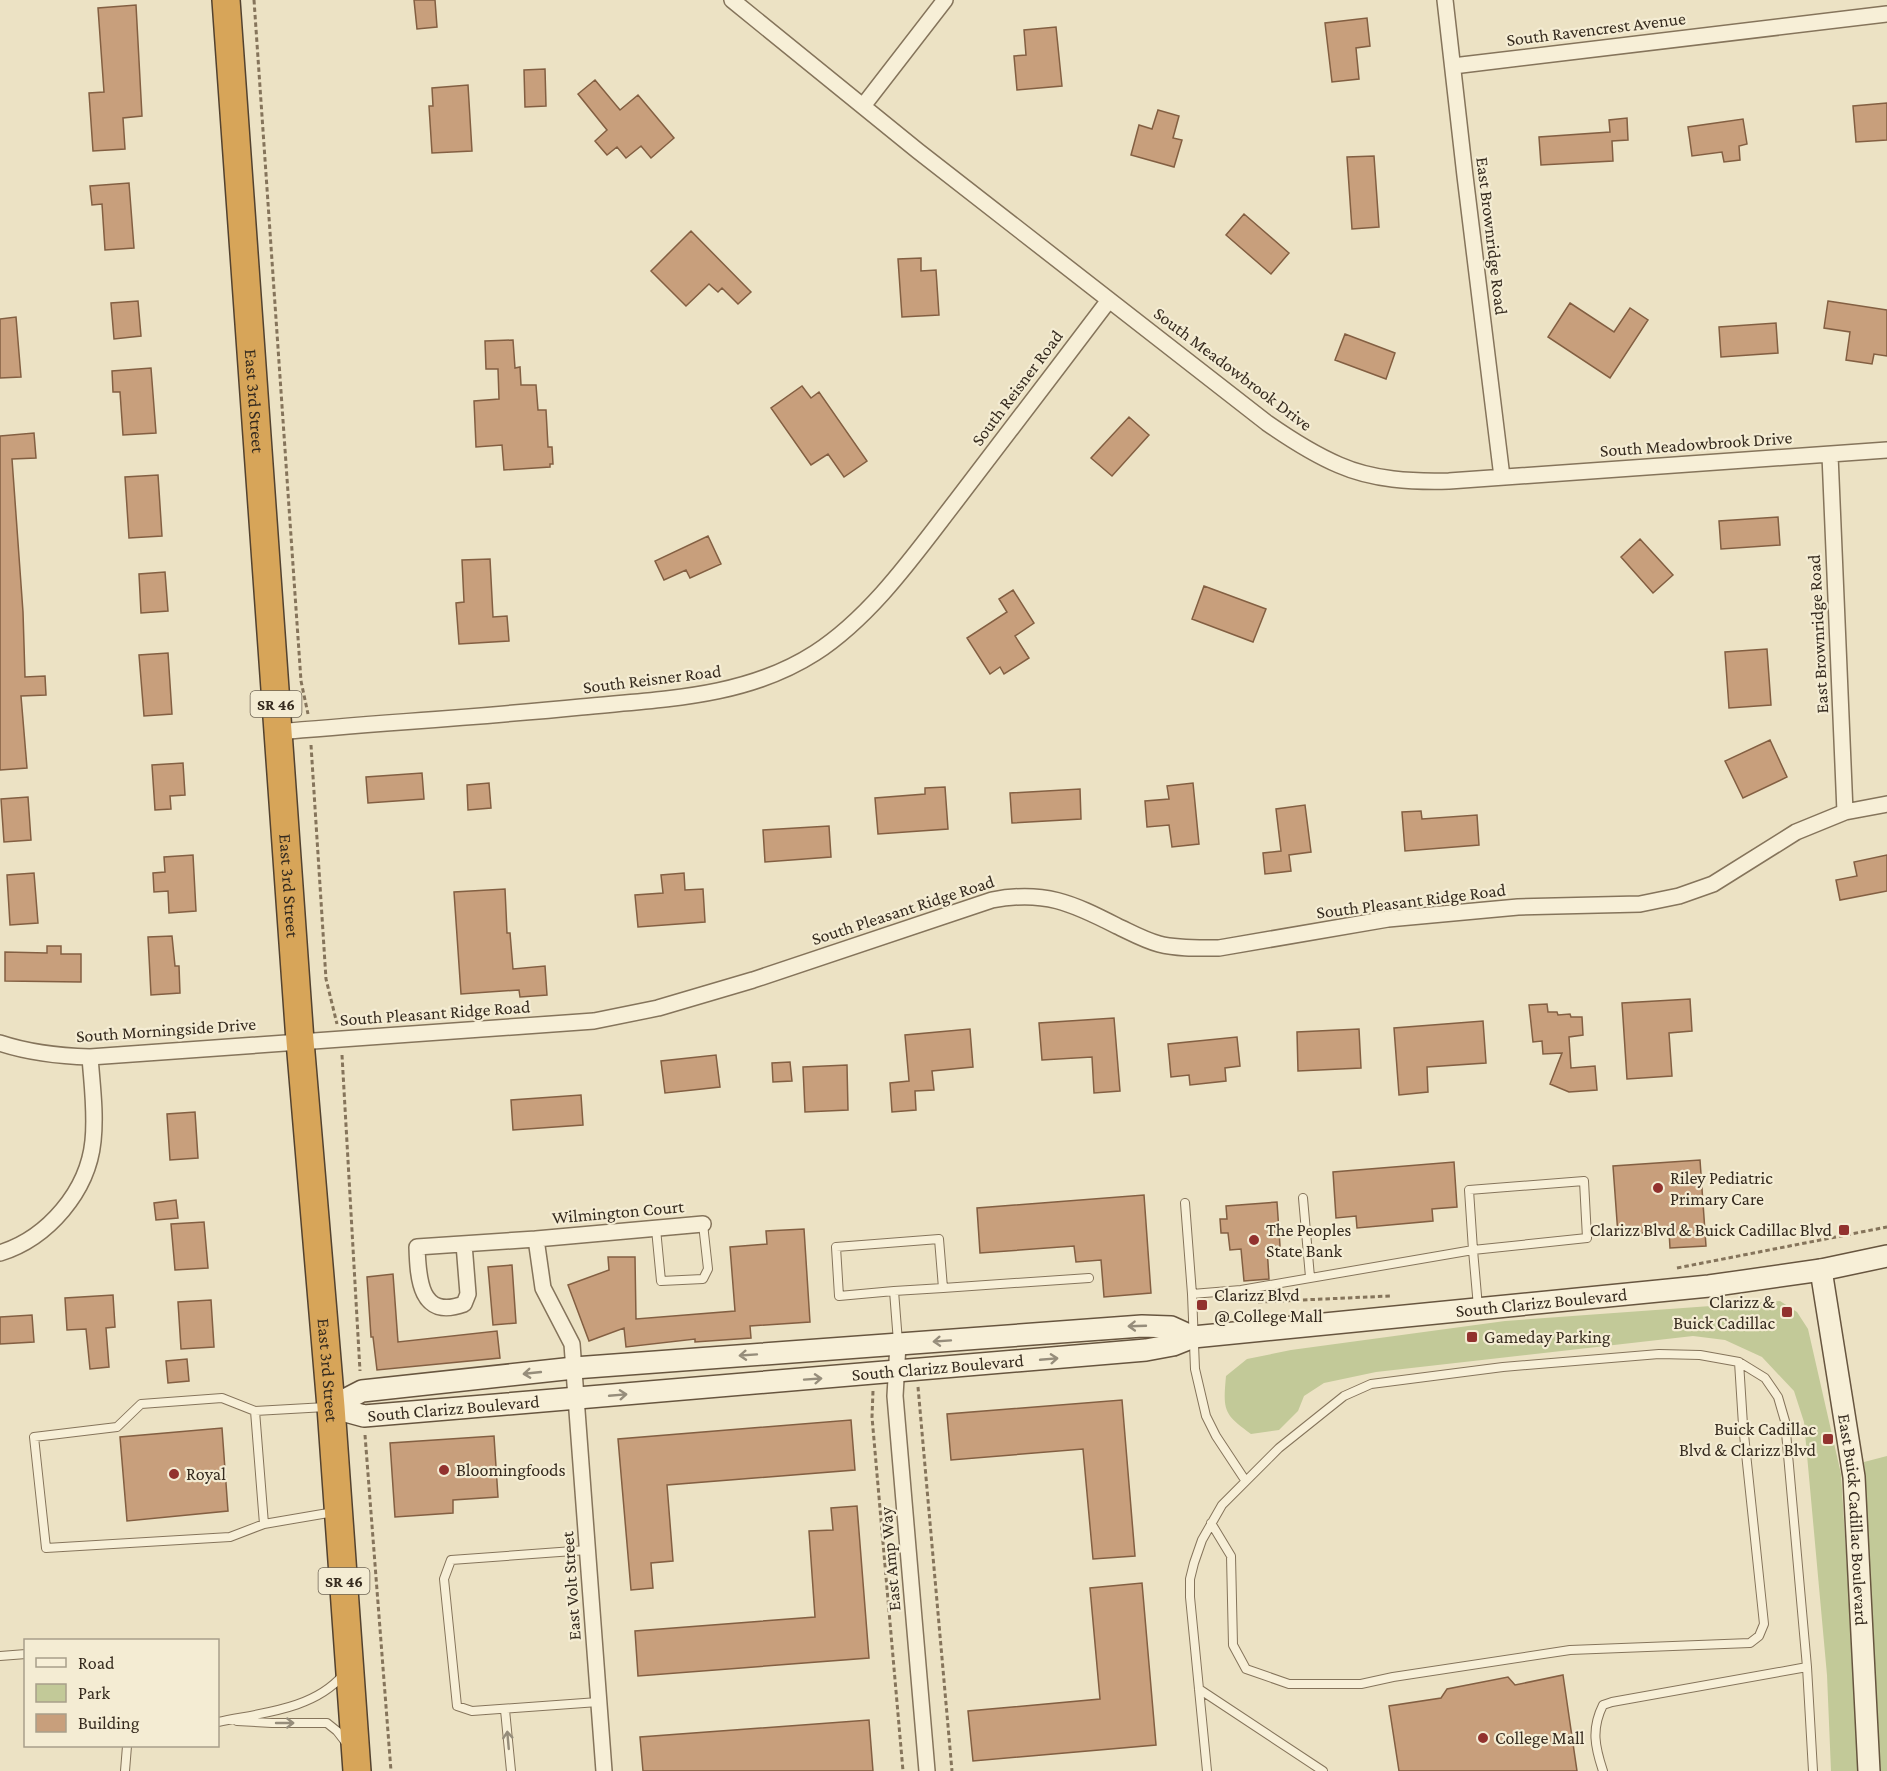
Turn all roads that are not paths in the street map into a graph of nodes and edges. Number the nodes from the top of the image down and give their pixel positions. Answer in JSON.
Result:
{"nodes":[{"id":1,"x":226,"y":0,"type":"edge"},
{"id":2,"x":732,"y":0,"type":"edge"},
{"id":3,"x":945,"y":0,"type":"edge"},
{"id":4,"x":1445,"y":0,"type":"edge"},
{"id":5,"x":1887,"y":14,"type":"edge"},
{"id":6,"x":1453,"y":66,"type":"junction"},
{"id":7,"x":863,"y":106,"type":"junction"},
{"id":8,"x":1109,"y":300,"type":"junction"},
{"id":9,"x":1887,"y":450,"type":"edge"},
{"id":10,"x":1830,"y":455,"type":"junction"},
{"id":11,"x":1502,"y":477,"type":"junction"},
{"id":12,"x":278,"y":732,"type":"junction"},
{"id":13,"x":1887,"y":804,"type":"edge"},
{"id":14,"x":1845,"y":812,"type":"junction"},
{"id":15,"x":300,"y":1041,"type":"junction"},
{"id":16,"x":0,"y":1042,"type":"edge"},
{"id":17,"x":90,"y":1057,"type":"junction"},
{"id":18,"x":1304,"y":1198,"type":"dead end"},
{"id":19,"x":1185,"y":1203,"type":"dead end"},
{"id":20,"x":703,"y":1224,"type":"joint"},
{"id":21,"x":656,"y":1228,"type":"junction"},
{"id":22,"x":536,"y":1239,"type":"junction"},
{"id":23,"x":464,"y":1244,"type":"junction"},
{"id":24,"x":1473,"y":1250,"type":"junction"},
{"id":25,"x":0,"y":1253,"type":"edge"},
{"id":26,"x":1887,"y":1256,"type":"edge"},
{"id":27,"x":1821,"y":1270,"type":"junction"},
{"id":28,"x":1089,"y":1278,"type":"dead end"},
{"id":29,"x":1310,"y":1278,"type":"junction"},
{"id":30,"x":943,"y":1288,"type":"junction"},
{"id":31,"x":894,"y":1292,"type":"junction"},
{"id":32,"x":1192,"y":1294,"type":"junction"},
{"id":33,"x":1479,"y":1309,"type":"junction"},
{"id":34,"x":1193,"y":1337,"type":"junction"},
{"id":35,"x":898,"y":1344,"type":"junction"},
{"id":36,"x":1739,"y":1362,"type":"junction"},
{"id":37,"x":574,"y":1368,"type":"junction"},
{"id":38,"x":896,"y":1372,"type":"junction"},
{"id":39,"x":576,"y":1399,"type":"junction"},
{"id":40,"x":331,"y":1407,"type":"junction"},
{"id":41,"x":255,"y":1411,"type":"junction"},
{"id":42,"x":1245,"y":1480,"type":"junction"},
{"id":43,"x":339,"y":1511,"type":"junction"},
{"id":44,"x":1211,"y":1523,"type":"junction"},
{"id":45,"x":264,"y":1524,"type":"junction"},
{"id":46,"x":587,"y":1550,"type":"junction"},
{"id":47,"x":24,"y":1654,"type":"edge"},
{"id":48,"x":0,"y":1656,"type":"edge"},
{"id":49,"x":349,"y":1661,"type":"junction"},
{"id":50,"x":1807,"y":1667,"type":"junction"},
{"id":51,"x":1199,"y":1689,"type":"junction"},
{"id":52,"x":598,"y":1702,"type":"junction"},
{"id":53,"x":505,"y":1710,"type":"junction"},
{"id":54,"x":222,"y":1721,"type":"edge"},
{"id":55,"x":126,"y":1748,"type":"edge"},
{"id":56,"x":357,"y":1763,"type":"edge"},
{"id":57,"x":125,"y":1771,"type":"edge"},
{"id":58,"x":511,"y":1771,"type":"edge"},
{"id":59,"x":604,"y":1771,"type":"edge"},
{"id":60,"x":927,"y":1771,"type":"edge"},
{"id":61,"x":1207,"y":1771,"type":"edge"},
{"id":62,"x":1323,"y":1771,"type":"edge"},
{"id":63,"x":1604,"y":1771,"type":"edge"},
{"id":64,"x":1813,"y":1771,"type":"edge"},
{"id":65,"x":1869,"y":1771,"type":"edge"}],
"edges":[{"from":1,"to":12,"type":"highway","name":"East 3rd Street","number":"SR 46"},
{"from":2,"to":7,"type":"street","name":"South Meadowbrook Drive"},
{"from":3,"to":7,"type":"street"},
{"from":4,"to":6,"type":"street","name":"East Brownridge Road"},
{"from":5,"to":6,"type":"street","name":"South Ravencrest Avenue"},
{"from":6,"to":11,"type":"street","name":"East Brownridge Road"},
{"from":7,"to":8,"type":"street","name":"South Meadowbrook Drive"},
{"from":8,"to":11,"type":"street","name":"South Meadowbrook Drive"},
{"from":8,"to":12,"type":"street","name":"South Reisner Road"},
{"from":9,"to":10,"type":"street","name":"South Meadowbrook Drive"},
{"from":10,"to":11,"type":"street","name":"South Meadowbrook Drive"},
{"from":10,"to":14,"type":"street","name":"East Brownridge Road"},
{"from":12,"to":15,"type":"highway","name":"East 3rd Street","number":"SR 46"},
{"from":13,"to":14,"type":"street","name":"South Pleasant Ridge Road"},
{"from":14,"to":15,"type":"street","name":"South Pleasant Ridge Road"},
{"from":15,"to":17,"type":"street","name":"South Morningside Drive"},
{"from":15,"to":40,"type":"highway","name":"East 3rd Street","number":"SR 46"},
{"from":16,"to":17,"type":"street","name":"South Morningside Drive"},
{"from":17,"to":25,"type":"street"},
{"from":18,"to":29,"type":"lane"},
{"from":19,"to":32,"type":"lane"},
{"from":20,"to":21,"type":"street","name":"Wilmington Court"},
{"from":20,"to":21,"type":"lane"},
{"from":21,"to":22,"type":"street","name":"Wilmington Court"},
{"from":22,"to":23,"type":"street","name":"Wilmington Court"},
{"from":22,"to":37,"type":"street","name":"Wilmington Court"},
{"from":23,"to":23,"type":"street","name":"Wilmington Court"},
{"from":24,"to":24,"type":"lane"},
{"from":24,"to":29,"type":"lane"},
{"from":24,"to":33,"type":"lane"},
{"from":26,"to":27,"type":"street","name":"South Clarizz Boulevard"},
{"from":27,"to":33,"type":"street","name":"South Clarizz Boulevard"},
{"from":27,"to":65,"type":"street","name":"East Buick Cadillac Boulevard"},
{"from":28,"to":30,"type":"lane"},
{"from":29,"to":32,"type":"lane"},
{"from":30,"to":31,"type":"lane"},
{"from":30,"to":31,"type":"lane"},
{"from":31,"to":35,"type":"lane"},
{"from":32,"to":34,"type":"lane"},
{"from":33,"to":34,"type":"street","name":"South Clarizz Boulevard"},
{"from":34,"to":35,"type":"street","name":"South Clarizz Boulevard","one_way":true},
{"from":38,"to":34,"type":"street","name":"South Clarizz Boulevard","one_way":true},
{"from":34,"to":42,"type":"lane"},
{"from":35,"to":37,"type":"street","name":"South Clarizz Boulevard","one_way":true},
{"from":35,"to":38,"type":"street","name":"East Amp Way"},
{"from":36,"to":42,"type":"lane"},
{"from":36,"to":44,"type":"lane"},
{"from":36,"to":50,"type":"lane"},
{"from":37,"to":39,"type":"street","name":"Wilmington Court"},
{"from":37,"to":40,"type":"street","name":"South Clarizz Boulevard","one_way":true},
{"from":39,"to":38,"type":"street","name":"South Clarizz Boulevard","one_way":true},
{"from":38,"to":60,"type":"street","name":"East Amp Way"},
{"from":39,"to":40,"type":"street","name":"South Clarizz Boulevard"},
{"from":39,"to":46,"type":"street","name":"East Volt Street"},
{"from":40,"to":41,"type":"lane"},
{"from":40,"to":43,"type":"highway","name":"East 3rd Street","number":"SR 46"},
{"from":41,"to":45,"type":"lane"},
{"from":41,"to":45,"type":"lane"},
{"from":42,"to":44,"type":"lane"},
{"from":43,"to":45,"type":"lane"},
{"from":43,"to":49,"type":"highway","name":"East 3rd Street","number":"SR 46"},
{"from":44,"to":51,"type":"lane"},
{"from":46,"to":52,"type":"street","name":"East Volt Street"},
{"from":46,"to":53,"type":"lane"},
{"from":47,"to":48,"type":"lane"},
{"from":49,"to":54,"type":"lane"},
{"from":49,"to":56,"type":"highway","name":"East 3rd Street","number":"SR 46"},
{"from":50,"to":63,"type":"lane"},
{"from":50,"to":64,"type":"lane"},
{"from":51,"to":61,"type":"lane"},
{"from":51,"to":62,"type":"lane"},
{"from":52,"to":53,"type":"lane"},
{"from":52,"to":59,"type":"street","name":"East Volt Street"},
{"from":58,"to":53,"type":"lane","one_way":true},
{"from":54,"to":56,"type":"lane","one_way":true},
{"from":55,"to":57,"type":"lane"}]}
